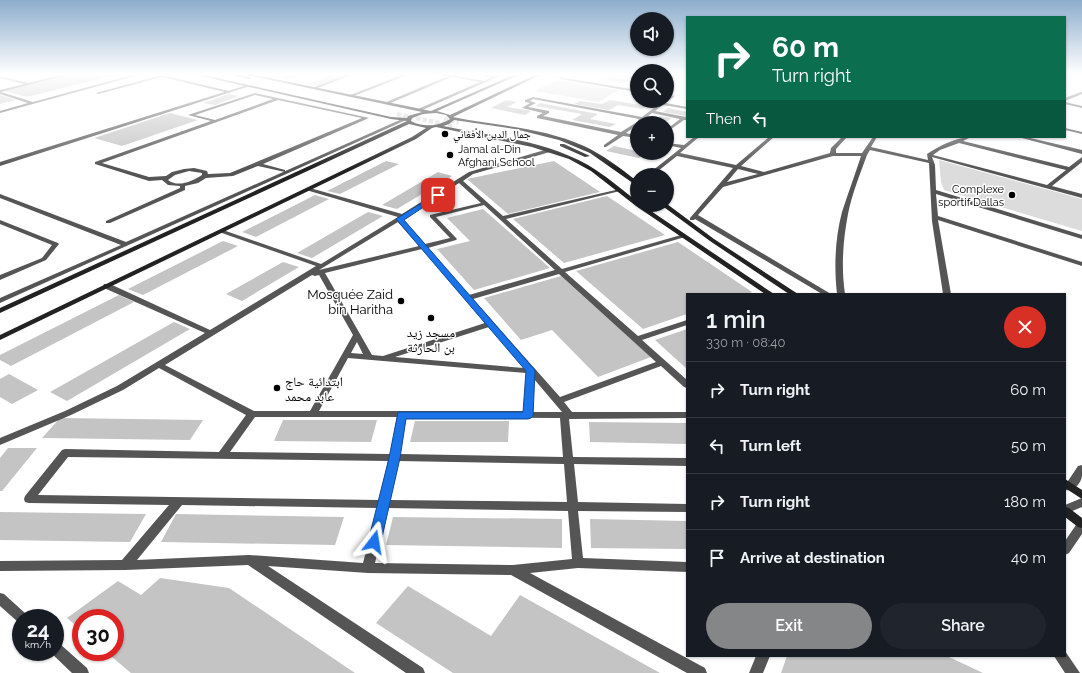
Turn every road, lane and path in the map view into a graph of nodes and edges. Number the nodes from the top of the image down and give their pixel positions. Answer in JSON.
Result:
{"nodes":[{"id":1,"x":24,"y":105,"type":"edge"},
{"id":2,"x":186,"y":105,"type":"edge"},
{"id":3,"x":220,"y":105,"type":"edge"},
{"id":4,"x":261,"y":105,"type":"edge"},
{"id":5,"x":309,"y":105,"type":"edge"},
{"id":6,"x":339,"y":105,"type":"edge"},
{"id":7,"x":355,"y":105,"type":"edge"},
{"id":8,"x":378,"y":105,"type":"edge"},
{"id":9,"x":398,"y":105,"type":"edge"},
{"id":10,"x":431,"y":105,"type":"edge"},
{"id":11,"x":445,"y":105,"type":"edge"},
{"id":12,"x":476,"y":105,"type":"edge"},
{"id":13,"x":529,"y":105,"type":"edge"},
{"id":14,"x":574,"y":105,"type":"edge"},
{"id":15,"x":657,"y":108,"type":"edge"},
{"id":16,"x":420,"y":110,"type":"junction"},
{"id":17,"x":404,"y":111,"type":"tunnel mouth"},
{"id":18,"x":0,"y":112,"type":"edge"},
{"id":19,"x":430,"y":112,"type":"junction"},
{"id":20,"x":652,"y":112,"type":"junction"},
{"id":21,"x":397,"y":114,"type":"tunnel mouth"},
{"id":22,"x":632,"y":116,"type":"edge"},
{"id":23,"x":646,"y":116,"type":"edge"},
{"id":24,"x":452,"y":117,"type":"junction"},
{"id":25,"x":686,"y":118,"type":"edge"},
{"id":26,"x":407,"y":120,"type":"junction"},
{"id":27,"x":215,"y":122,"type":"junction"},
{"id":28,"x":459,"y":122,"type":"tunnel mouth"},
{"id":29,"x":434,"y":126,"type":"junction"},
{"id":30,"x":453,"y":126,"type":"tunnel mouth"},
{"id":31,"x":674,"y":126,"type":"edge"},
{"id":32,"x":630,"y":128,"type":"edge"},
{"id":33,"x":1066,"y":129,"type":"edge"},
{"id":34,"x":1082,"y":133,"type":"edge"},
{"id":35,"x":622,"y":134,"type":"junction"},
{"id":36,"x":630,"y":136,"type":"edge"},
{"id":37,"x":696,"y":138,"type":"edge"},
{"id":38,"x":771,"y":138,"type":"edge"},
{"id":39,"x":844,"y":138,"type":"edge"},
{"id":40,"x":874,"y":138,"type":"edge"},
{"id":41,"x":966,"y":138,"type":"edge"},
{"id":42,"x":1024,"y":138,"type":"edge"},
{"id":43,"x":958,"y":141,"type":"junction"},
{"id":44,"x":674,"y":145,"type":"edge"},
{"id":45,"x":606,"y":146,"type":"dead end"},
{"id":46,"x":685,"y":147,"type":"junction"},
{"id":47,"x":869,"y":148,"type":"junction"},
{"id":48,"x":548,"y":150,"type":"junction"},
{"id":49,"x":1082,"y":152,"type":"edge"},
{"id":50,"x":677,"y":154,"type":"junction"},
{"id":51,"x":833,"y":154,"type":"junction"},
{"id":52,"x":864,"y":155,"type":"junction"},
{"id":53,"x":929,"y":155,"type":"junction"},
{"id":54,"x":1082,"y":159,"type":"edge"},
{"id":55,"x":931,"y":162,"type":"junction"},
{"id":56,"x":0,"y":164,"type":"edge"},
{"id":57,"x":258,"y":164,"type":"junction"},
{"id":58,"x":586,"y":166,"type":"junction"},
{"id":59,"x":737,"y":167,"type":"junction"},
{"id":60,"x":659,"y":168,"type":"edge"},
{"id":61,"x":1070,"y":169,"type":"junction"},
{"id":62,"x":283,"y":171,"type":"dead end"},
{"id":63,"x":764,"y":173,"type":"junction"},
{"id":64,"x":205,"y":176,"type":"junction"},
{"id":65,"x":166,"y":178,"type":"junction"},
{"id":66,"x":630,"y":178,"type":"joint"},
{"id":67,"x":460,"y":181,"type":"junction"},
{"id":68,"x":182,"y":185,"type":"junction"},
{"id":69,"x":720,"y":186,"type":"junction"},
{"id":70,"x":1048,"y":187,"type":"junction"},
{"id":71,"x":308,"y":189,"type":"junction"},
{"id":72,"x":618,"y":190,"type":"junction"},
{"id":73,"x":933,"y":191,"type":"junction"},
{"id":74,"x":0,"y":196,"type":"edge"},
{"id":75,"x":1082,"y":196,"type":"edge"},
{"id":76,"x":630,"y":199,"type":"edge"},
{"id":77,"x":486,"y":203,"type":"junction"},
{"id":78,"x":648,"y":212,"type":"edge"},
{"id":79,"x":673,"y":212,"type":"edge"},
{"id":80,"x":695,"y":216,"type":"junction"},
{"id":81,"x":935,"y":217,"type":"junction"},
{"id":82,"x":402,"y":218,"type":"junction"},
{"id":83,"x":502,"y":218,"type":"junction"},
{"id":84,"x":108,"y":222,"type":"dead end"},
{"id":85,"x":688,"y":223,"type":"junction"},
{"id":86,"x":1,"y":224,"type":"edge"},
{"id":87,"x":221,"y":231,"type":"junction"},
{"id":88,"x":683,"y":236,"type":"junction"},
{"id":89,"x":1082,"y":237,"type":"edge"},
{"id":90,"x":124,"y":244,"type":"junction"},
{"id":91,"x":423,"y":247,"type":"junction"},
{"id":92,"x":1081,"y":262,"type":"edge"},
{"id":93,"x":321,"y":269,"type":"junction"},
{"id":94,"x":561,"y":271,"type":"junction"},
{"id":95,"x":0,"y":278,"type":"edge"},
{"id":96,"x":106,"y":286,"type":"junction"},
{"id":97,"x":768,"y":293,"type":"edge"},
{"id":98,"x":793,"y":293,"type":"edge"},
{"id":99,"x":825,"y":293,"type":"edge"},
{"id":100,"x":841,"y":293,"type":"edge"},
{"id":101,"x":946,"y":293,"type":"edge"},
{"id":102,"x":467,"y":298,"type":"junction"},
{"id":103,"x":0,"y":301,"type":"edge"},
{"id":104,"x":0,"y":311,"type":"edge"},
{"id":105,"x":686,"y":322,"type":"edge"},
{"id":106,"x":490,"y":324,"type":"junction"},
{"id":107,"x":211,"y":333,"type":"junction"},
{"id":108,"x":357,"y":334,"type":"junction"},
{"id":109,"x":0,"y":338,"type":"edge"},
{"id":110,"x":637,"y":339,"type":"junction"},
{"id":111,"x":346,"y":354,"type":"junction"},
{"id":112,"x":369,"y":357,"type":"junction"},
{"id":113,"x":382,"y":359,"type":"junction"},
{"id":114,"x":662,"y":362,"type":"junction"},
{"id":115,"x":159,"y":365,"type":"junction"},
{"id":116,"x":530,"y":371,"type":"junction"},
{"id":117,"x":686,"y":384,"type":"edge"},
{"id":118,"x":558,"y":401,"type":"junction"},
{"id":119,"x":252,"y":414,"type":"junction"},
{"id":120,"x":312,"y":415,"type":"junction"},
{"id":121,"x":402,"y":415,"type":"junction"},
{"id":122,"x":528,"y":416,"type":"junction"},
{"id":123,"x":567,"y":416,"type":"junction"},
{"id":124,"x":686,"y":416,"type":"edge"},
{"id":125,"x":0,"y":442,"type":"edge"},
{"id":126,"x":222,"y":456,"type":"junction"},
{"id":127,"x":394,"y":458,"type":"junction"},
{"id":128,"x":568,"y":460,"type":"junction"},
{"id":129,"x":686,"y":462,"type":"edge"},
{"id":130,"x":1082,"y":469,"type":"edge"},
{"id":131,"x":1068,"y":485,"type":"edge"},
{"id":132,"x":1082,"y":494,"type":"edge"},
{"id":133,"x":179,"y":501,"type":"junction"},
{"id":134,"x":1082,"y":502,"type":"edge"},
{"id":135,"x":384,"y":504,"type":"junction"},
{"id":136,"x":573,"y":507,"type":"junction"},
{"id":137,"x":686,"y":508,"type":"edge"},
{"id":138,"x":1066,"y":510,"type":"edge"},
{"id":139,"x":1066,"y":512,"type":"edge"},
{"id":140,"x":1082,"y":524,"type":"edge"},
{"id":141,"x":1066,"y":548,"type":"edge"},
{"id":142,"x":249,"y":560,"type":"junction"},
{"id":143,"x":578,"y":563,"type":"junction"},
{"id":144,"x":125,"y":565,"type":"junction"},
{"id":145,"x":0,"y":566,"type":"edge"},
{"id":146,"x":686,"y":567,"type":"edge"},
{"id":147,"x":368,"y":568,"type":"junction"},
{"id":148,"x":513,"y":570,"type":"junction"},
{"id":149,"x":0,"y":598,"type":"edge"},
{"id":150,"x":12,"y":609,"type":"edge"},
{"id":151,"x":64,"y":656,"type":"edge"},
{"id":152,"x":763,"y":657,"type":"edge"},
{"id":153,"x":1062,"y":657,"type":"edge"},
{"id":154,"x":82,"y":673,"type":"edge"},
{"id":155,"x":418,"y":673,"type":"edge"},
{"id":156,"x":700,"y":673,"type":"edge"},
{"id":157,"x":756,"y":673,"type":"edge"},
{"id":158,"x":1074,"y":673,"type":"edge"}],
"edges":[{"from":1,"to":18,"type":"street"},
{"from":2,"to":56,"type":"street"},
{"from":3,"to":27,"type":"street"},
{"from":4,"to":27,"type":"street"},
{"from":5,"to":57,"type":"street"},
{"from":6,"to":26,"type":"main road"},
{"from":7,"to":21,"type":"main road"},
{"from":8,"to":17,"type":"main road"},
{"from":9,"to":16,"type":"main road"},
{"from":10,"to":16,"type":"street"},
{"from":11,"to":19,"type":"main road"},
{"from":12,"to":24,"type":"main road"},
{"from":13,"to":35,"type":"street"},
{"from":14,"to":22,"type":"street"},
{"from":15,"to":20,"type":"street"},
{"from":16,"to":19,"type":"main road"},
{"from":19,"to":24,"type":"main road"},
{"from":19,"to":26,"type":"main road"},
{"from":20,"to":23,"type":"street"},
{"from":20,"to":25,"type":"street"},
{"from":24,"to":29,"type":"main road"},
{"from":24,"to":66,"type":"main road"},
{"from":25,"to":31,"type":"street"},
{"from":26,"to":29,"type":"main road"},
{"from":26,"to":90,"type":"street"},
{"from":26,"to":104,"type":"main road"},
{"from":27,"to":65,"type":"street"},
{"from":28,"to":66,"type":"main road"},
{"from":29,"to":48,"type":"main road"},
{"from":29,"to":71,"type":"main road"},
{"from":30,"to":58,"type":"main road"},
{"from":32,"to":35,"type":"street"},
{"from":33,"to":34,"type":"street"},
{"from":35,"to":36,"type":"street"},
{"from":35,"to":45,"type":"street"},
{"from":37,"to":46,"type":"street"},
{"from":38,"to":59,"type":"street"},
{"from":39,"to":51,"type":"street"},
{"from":40,"to":47,"type":"street"},
{"from":41,"to":43,"type":"street"},
{"from":42,"to":49,"type":"street"},
{"from":43,"to":53,"type":"street"},
{"from":43,"to":61,"type":"street"},
{"from":44,"to":46,"type":"street"},
{"from":46,"to":50,"type":"street"},
{"from":47,"to":52,"type":"street"},
{"from":47,"to":55,"type":"street"},
{"from":48,"to":58,"type":"main road"},
{"from":48,"to":67,"type":"street"},
{"from":50,"to":59,"type":"street"},
{"from":50,"to":60,"type":"street"},
{"from":51,"to":52,"type":"street"},
{"from":51,"to":63,"type":"street"},
{"from":52,"to":100,"type":"street"},
{"from":53,"to":55,"type":"street"},
{"from":53,"to":70,"type":"street"},
{"from":54,"to":61,"type":"street"},
{"from":55,"to":73,"type":"street"},
{"from":57,"to":62,"type":"street"},
{"from":57,"to":64,"type":"street"},
{"from":58,"to":72,"type":"main road"},
{"from":59,"to":63,"type":"street"},
{"from":59,"to":69,"type":"street"},
{"from":61,"to":70,"type":"street"},
{"from":63,"to":69,"type":"street"},
{"from":64,"to":65,"type":"street"},
{"from":64,"to":68,"type":"street"},
{"from":65,"to":68,"type":"street"},
{"from":67,"to":77,"type":"street"},
{"from":67,"to":82,"type":"street"},
{"from":68,"to":84,"type":"street"},
{"from":69,"to":80,"type":"street"},
{"from":70,"to":75,"type":"street"},
{"from":71,"to":82,"type":"street"},
{"from":71,"to":87,"type":"main road"},
{"from":72,"to":76,"type":"main road"},
{"from":72,"to":83,"type":"street"},
{"from":73,"to":81,"type":"street"},
{"from":73,"to":89,"type":"street"},
{"from":74,"to":90,"type":"street"},
{"from":77,"to":83,"type":"street"},
{"from":77,"to":91,"type":"street"},
{"from":78,"to":88,"type":"main road"},
{"from":79,"to":85,"type":"main road"},
{"from":80,"to":85,"type":"street"},
{"from":80,"to":99,"type":"street"},
{"from":81,"to":92,"type":"street"},
{"from":81,"to":101,"type":"street"},
{"from":82,"to":91,"type":"street"},
{"from":82,"to":93,"type":"street"},
{"from":83,"to":94,"type":"street"},
{"from":85,"to":98,"type":"main road"},
{"from":86,"to":95,"type":"street"},
{"from":87,"to":93,"type":"street"},
{"from":87,"to":96,"type":"main road"},
{"from":88,"to":94,"type":"street"},
{"from":88,"to":97,"type":"main road"},
{"from":90,"to":103,"type":"street"},
{"from":91,"to":93,"type":"street"},
{"from":91,"to":102,"type":"street"},
{"from":93,"to":107,"type":"street"},
{"from":93,"to":108,"type":"street"},
{"from":94,"to":102,"type":"street"},
{"from":94,"to":110,"type":"street"},
{"from":96,"to":107,"type":"street"},
{"from":96,"to":109,"type":"main road"},
{"from":102,"to":106,"type":"street"},
{"from":105,"to":110,"type":"street"},
{"from":106,"to":113,"type":"street"},
{"from":106,"to":116,"type":"street"},
{"from":107,"to":115,"type":"street"},
{"from":108,"to":111,"type":"street"},
{"from":108,"to":112,"type":"street"},
{"from":110,"to":114,"type":"street"},
{"from":111,"to":112,"type":"street"},
{"from":111,"to":120,"type":"street"},
{"from":112,"to":113,"type":"street"},
{"from":113,"to":116,"type":"street"},
{"from":114,"to":117,"type":"street"},
{"from":114,"to":118,"type":"street"},
{"from":115,"to":119,"type":"street"},
{"from":115,"to":125,"type":"street"},
{"from":116,"to":118,"type":"street"},
{"from":116,"to":122,"type":"street"},
{"from":118,"to":123,"type":"street"},
{"from":119,"to":120,"type":"street"},
{"from":119,"to":126,"type":"street"},
{"from":120,"to":121,"type":"street"},
{"from":121,"to":122,"type":"street"},
{"from":121,"to":127,"type":"street"},
{"from":122,"to":123,"type":"street"},
{"from":123,"to":124,"type":"street"},
{"from":123,"to":128,"type":"street"},
{"from":126,"to":127,"type":"street"},
{"from":126,"to":133,"type":"street"},
{"from":127,"to":128,"type":"street"},
{"from":127,"to":135,"type":"street"},
{"from":128,"to":129,"type":"street"},
{"from":128,"to":136,"type":"street"},
{"from":130,"to":131,"type":"street"},
{"from":131,"to":132,"type":"main road"},
{"from":133,"to":135,"type":"street"},
{"from":133,"to":144,"type":"street"},
{"from":134,"to":138,"type":"street"},
{"from":135,"to":136,"type":"street"},
{"from":135,"to":147,"type":"street"},
{"from":136,"to":137,"type":"street"},
{"from":136,"to":143,"type":"street"},
{"from":139,"to":140,"type":"main road"},
{"from":140,"to":141,"type":"street"},
{"from":142,"to":144,"type":"street"},
{"from":142,"to":147,"type":"street"},
{"from":142,"to":155,"type":"street"},
{"from":143,"to":146,"type":"street"},
{"from":143,"to":148,"type":"street"},
{"from":144,"to":145,"type":"street"},
{"from":147,"to":148,"type":"street"},
{"from":148,"to":156,"type":"street"},
{"from":149,"to":150,"type":"street"},
{"from":151,"to":154,"type":"street"},
{"from":152,"to":157,"type":"street"},
{"from":153,"to":158,"type":"street"}]}
